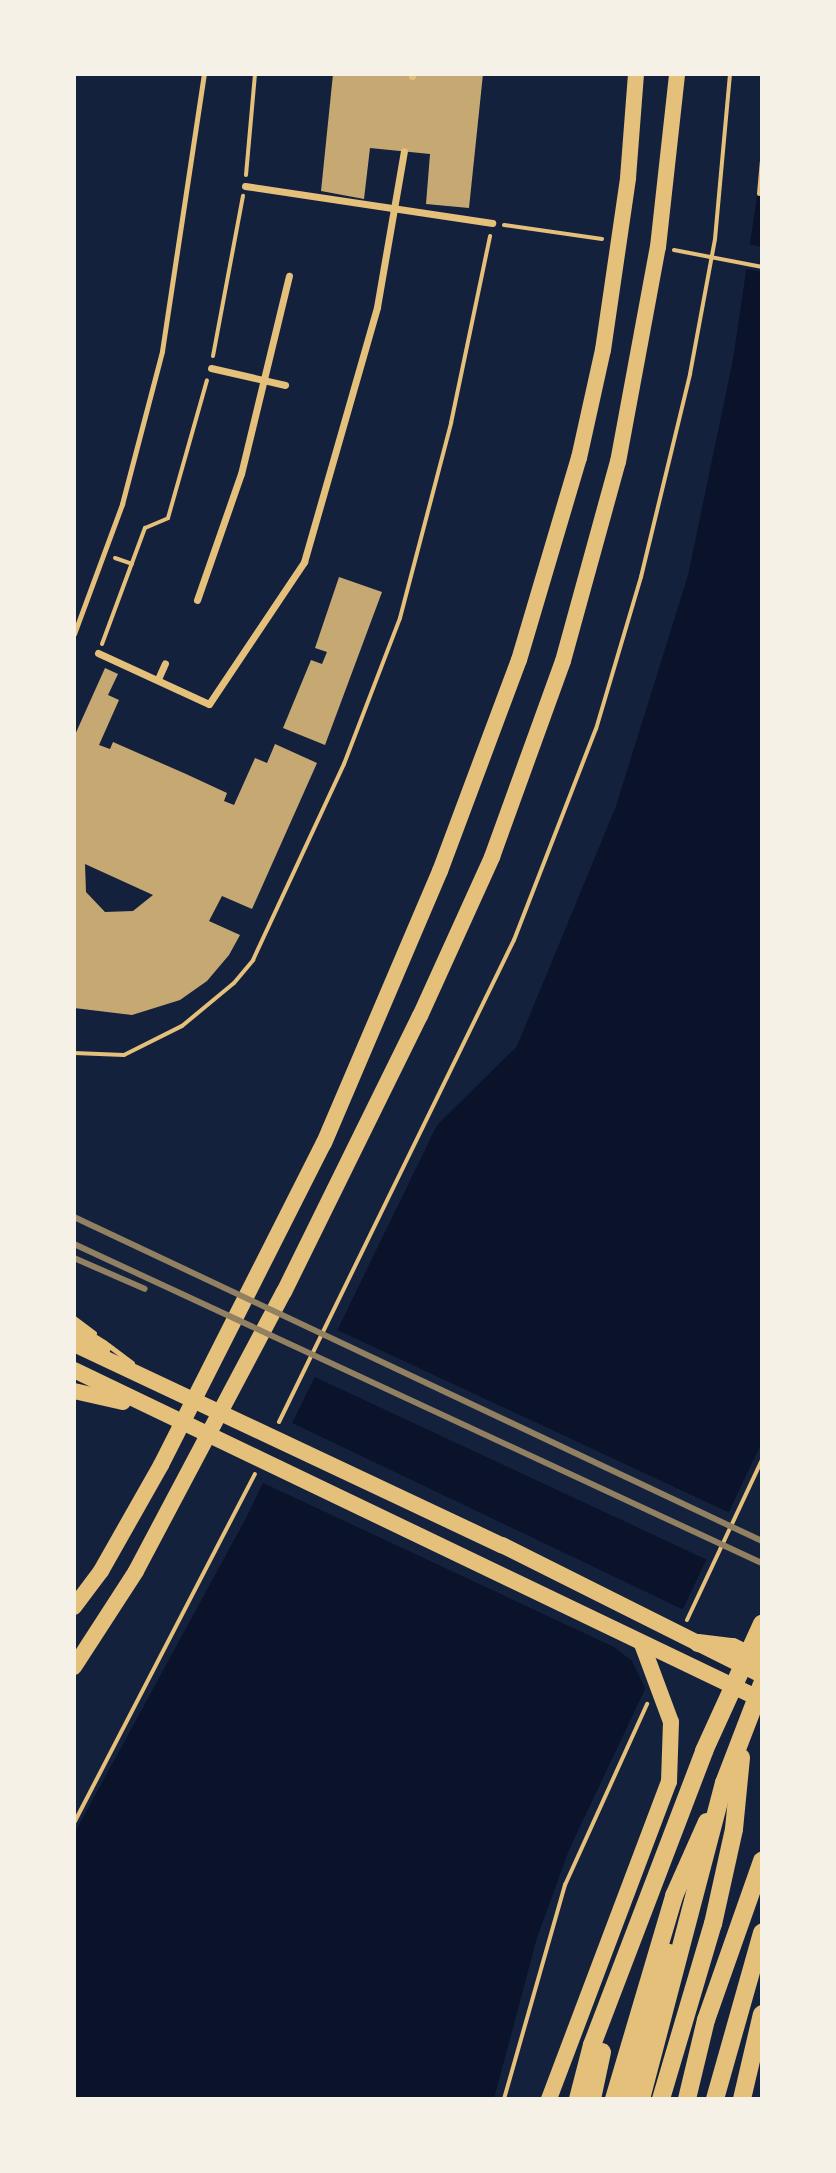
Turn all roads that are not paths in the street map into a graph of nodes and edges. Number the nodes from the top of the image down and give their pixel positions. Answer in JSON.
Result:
{"nodes":[{"id":1,"x":204,"y":74,"type":"edge"},
{"id":2,"x":636,"y":74,"type":"edge"},
{"id":3,"x":677,"y":74,"type":"edge"},
{"id":4,"x":404,"y":151,"type":"dead end"},
{"id":5,"x":245,"y":186,"type":"road end"},
{"id":6,"x":395,"y":209,"type":"junction"},
{"id":7,"x":492,"y":223,"type":"road end"},
{"id":8,"x":289,"y":276,"type":"dead end"},
{"id":9,"x":211,"y":368,"type":"road end"},
{"id":10,"x":285,"y":385,"type":"dead end"},
{"id":11,"x":197,"y":600,"type":"dead end"},
{"id":12,"x":74,"y":634,"type":"edge"},
{"id":13,"x":98,"y":653,"type":"road end"},
{"id":14,"x":165,"y":663,"type":"dead end"},
{"id":15,"x":158,"y":679,"type":"junction"},
{"id":16,"x":74,"y":1318,"type":"edge"},
{"id":17,"x":74,"y":1330,"type":"edge"},
{"id":18,"x":74,"y":1344,"type":"edge"},
{"id":19,"x":74,"y":1370,"type":"edge"},
{"id":20,"x":155,"y":1381,"type":"junction"},
{"id":21,"x":74,"y":1391,"type":"edge"},
{"id":22,"x":144,"y":1407,"type":"junction"},
{"id":23,"x":74,"y":1607,"type":"edge"},
{"id":24,"x":762,"y":1624,"type":"edge"},
{"id":25,"x":698,"y":1643,"type":"junction"},
{"id":26,"x":642,"y":1644,"type":"junction"},
{"id":27,"x":762,"y":1661,"type":"edge"},
{"id":28,"x":74,"y":1667,"type":"edge"},
{"id":29,"x":762,"y":1675,"type":"edge"},
{"id":30,"x":762,"y":1684,"type":"edge"},
{"id":31,"x":762,"y":1700,"type":"edge"},
{"id":32,"x":743,"y":1730,"type":"junction"},
{"id":33,"x":724,"y":1783,"type":"junction"},
{"id":34,"x":762,"y":1861,"type":"edge"},
{"id":35,"x":713,"y":1924,"type":"junction"},
{"id":36,"x":762,"y":1933,"type":"edge"},
{"id":37,"x":617,"y":1983,"type":"junction"},
{"id":38,"x":762,"y":2014,"type":"edge"},
{"id":39,"x":762,"y":2051,"type":"edge"},
{"id":40,"x":549,"y":2099,"type":"edge"},
{"id":41,"x":578,"y":2099,"type":"edge"},
{"id":42,"x":592,"y":2099,"type":"edge"},
{"id":43,"x":614,"y":2099,"type":"edge"},
{"id":44,"x":627,"y":2099,"type":"edge"},
{"id":45,"x":641,"y":2099,"type":"edge"},
{"id":46,"x":652,"y":2099,"type":"edge"},
{"id":47,"x":661,"y":2099,"type":"edge"},
{"id":48,"x":687,"y":2099,"type":"edge"},
{"id":49,"x":715,"y":2099,"type":"edge"},
{"id":50,"x":742,"y":2099,"type":"edge"},
{"id":51,"x":751,"y":2099,"type":"edge"}],
"edges":[{"from":1,"to":12,"type":"lane"},
{"from":2,"to":23,"type":"main road"},
{"from":3,"to":28,"type":"main road"},
{"from":4,"to":6,"type":"street"},
{"from":5,"to":6,"type":"street"},
{"from":6,"to":7,"type":"street"},
{"from":6,"to":15,"type":"street"},
{"from":8,"to":11,"type":"street"},
{"from":9,"to":10,"type":"street"},
{"from":13,"to":15,"type":"street"},
{"from":14,"to":15,"type":"street"},
{"from":16,"to":20,"type":"lane"},
{"from":17,"to":20,"type":"main road"},
{"from":18,"to":20,"type":"main road"},
{"from":19,"to":22,"type":"main road"},
{"from":20,"to":25,"type":"main road"},
{"from":21,"to":22,"type":"main road"},
{"from":22,"to":26,"type":"main road"},
{"from":24,"to":37,"type":"highway"},
{"from":25,"to":27,"type":"highway"},
{"from":25,"to":29,"type":"main road"},
{"from":26,"to":31,"type":"main road"},
{"from":26,"to":40,"type":"main road"},
{"from":30,"to":32,"type":"highway"},
{"from":32,"to":33,"type":"highway"},
{"from":32,"to":35,"type":"highway"},
{"from":33,"to":43,"type":"highway"},
{"from":33,"to":44,"type":"highway"},
{"from":33,"to":45,"type":"highway"},
{"from":34,"to":48,"type":"highway"},
{"from":35,"to":46,"type":"highway"},
{"from":35,"to":47,"type":"highway"},
{"from":36,"to":49,"type":"highway"},
{"from":37,"to":41,"type":"highway"},
{"from":37,"to":42,"type":"highway"},
{"from":38,"to":50,"type":"highway"},
{"from":39,"to":51,"type":"highway"}]}
